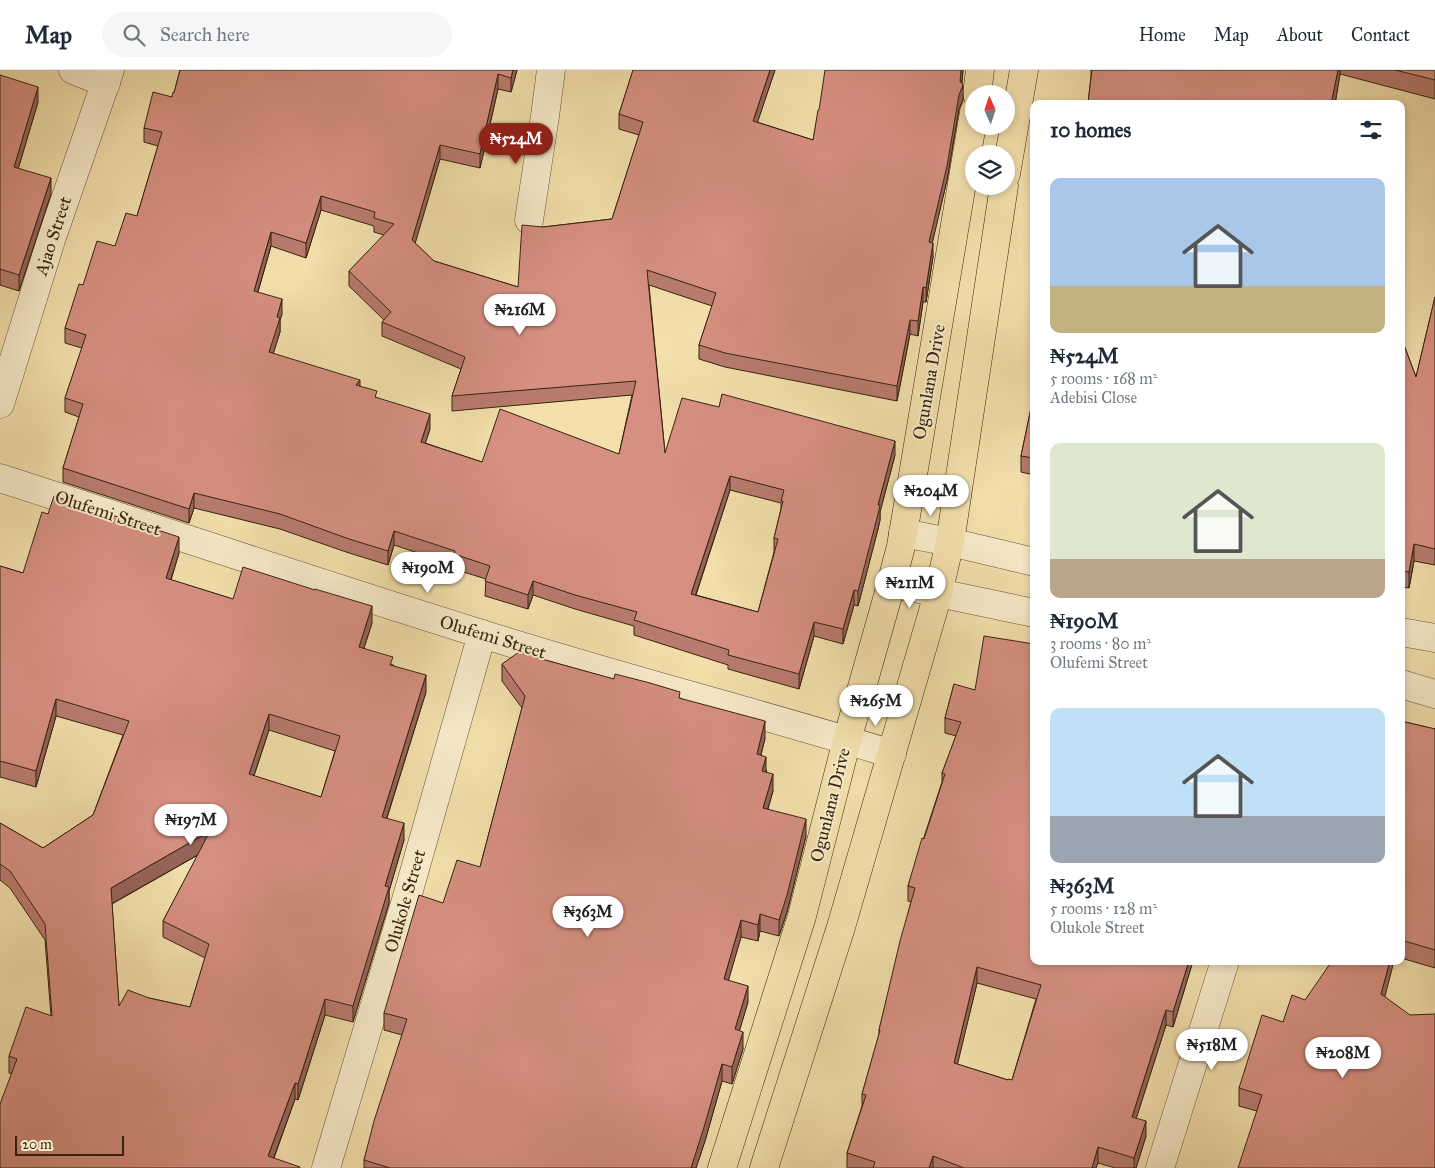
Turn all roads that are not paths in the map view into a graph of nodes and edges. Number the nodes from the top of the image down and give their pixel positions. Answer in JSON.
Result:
{"nodes":[{"id":1,"x":73,"y":70,"type":"edge"},
{"id":2,"x":551,"y":70,"type":"edge"},
{"id":3,"x":980,"y":70,"type":"edge"},
{"id":4,"x":1024,"y":70,"type":"edge"},
{"id":5,"x":108,"y":76,"type":"edge"},
{"id":6,"x":978,"y":85,"type":"edge"},
{"id":7,"x":970,"y":135,"type":"edge"},
{"id":8,"x":1011,"y":145,"type":"edge"},
{"id":9,"x":1003,"y":195,"type":"edge"},
{"id":10,"x":529,"y":220,"type":"dead end"},
{"id":11,"x":0,"y":404,"type":"edge"},
{"id":12,"x":0,"y":478,"type":"edge"},
{"id":13,"x":903,"y":533,"type":"junction"},
{"id":14,"x":950,"y":542,"type":"junction"},
{"id":15,"x":1030,"y":561,"type":"edge"},
{"id":16,"x":891,"y":583,"type":"junction"},
{"id":17,"x":938,"y":594,"type":"junction"},
{"id":18,"x":1030,"y":612,"type":"edge"},
{"id":19,"x":1405,"y":633,"type":"edge"},
{"id":20,"x":482,"y":634,"type":"junction"},
{"id":21,"x":1435,"y":638,"type":"edge"},
{"id":22,"x":1405,"y":685,"type":"edge"},
{"id":23,"x":1435,"y":694,"type":"edge"},
{"id":24,"x":847,"y":740,"type":"junction"},
{"id":25,"x":892,"y":754,"type":"junction"},
{"id":26,"x":1224,"y":965,"type":"edge"},
{"id":27,"x":326,"y":1168,"type":"edge"},
{"id":28,"x":722,"y":1168,"type":"edge"},
{"id":29,"x":764,"y":1168,"type":"edge"},
{"id":30,"x":1160,"y":1168,"type":"edge"}],
"edges":[{"from":1,"to":5,"type":"street"},
{"from":2,"to":10,"type":"street"},
{"from":3,"to":6,"type":"main road"},
{"from":4,"to":8,"type":"main road"},
{"from":5,"to":11,"type":"street","name":"Ajao Street"},
{"from":7,"to":13,"type":"main road","name":"Ogunlana Drive"},
{"from":9,"to":14,"type":"main road"},
{"from":12,"to":20,"type":"street","name":"Olufemi Street"},
{"from":13,"to":14,"type":"street"},
{"from":13,"to":16,"type":"main road","name":"Ogunlana Drive"},
{"from":14,"to":15,"type":"street"},
{"from":14,"to":17,"type":"main road"},
{"from":16,"to":17,"type":"street"},
{"from":16,"to":24,"type":"main road","name":"Ogunlana Drive"},
{"from":17,"to":18,"type":"street"},
{"from":17,"to":25,"type":"main road"},
{"from":19,"to":21,"type":"street"},
{"from":20,"to":24,"type":"street","name":"Olufemi Street"},
{"from":20,"to":27,"type":"street","name":"Olukole Street"},
{"from":22,"to":23,"type":"street"},
{"from":24,"to":25,"type":"street","name":"Olufemi Street"},
{"from":24,"to":28,"type":"main road","name":"Ogunlana Drive"},
{"from":25,"to":29,"type":"main road"},
{"from":26,"to":30,"type":"street"}]}
